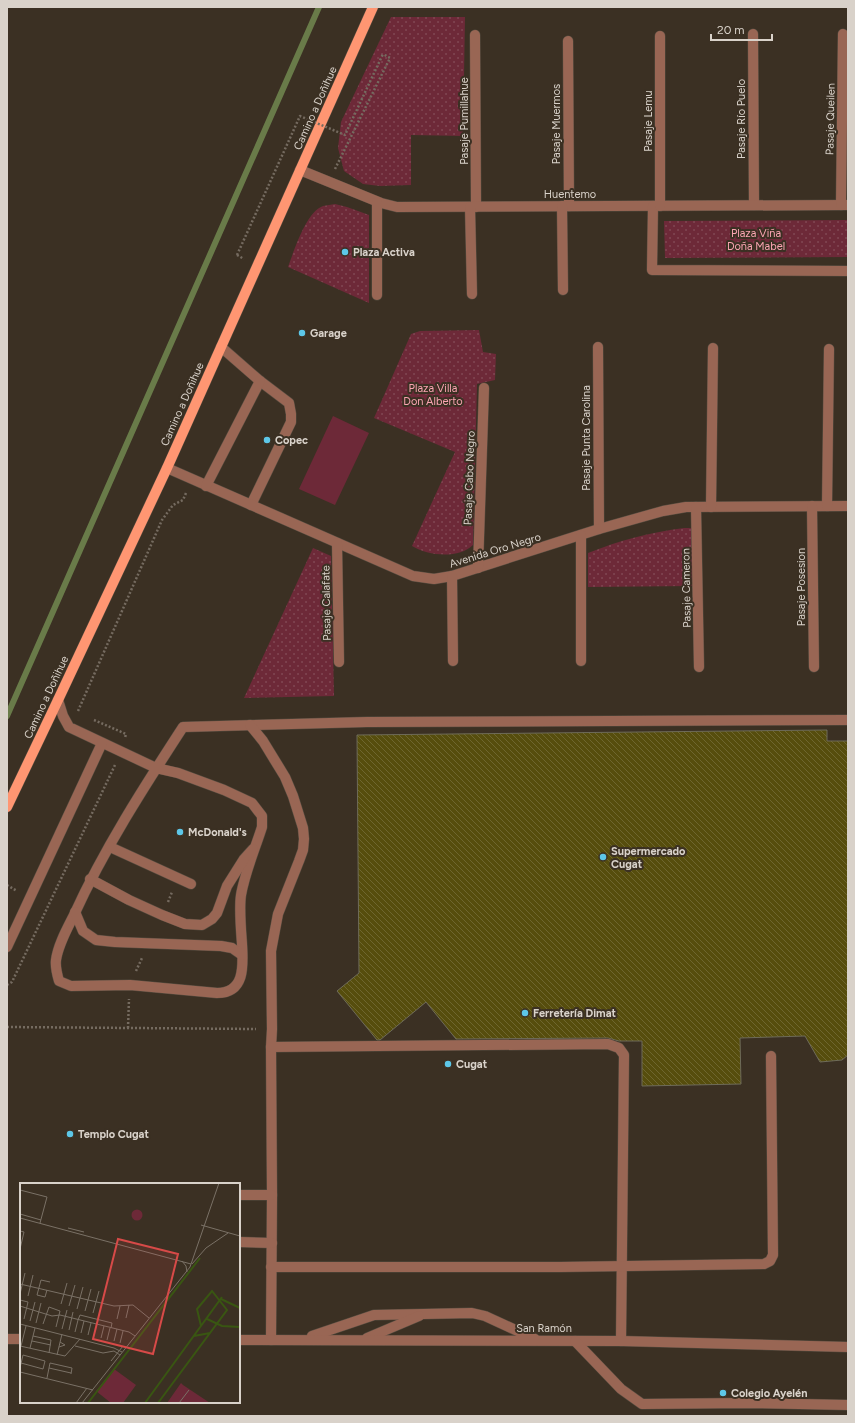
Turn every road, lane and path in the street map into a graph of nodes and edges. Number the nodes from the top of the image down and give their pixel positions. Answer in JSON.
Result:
{"nodes":[{"id":1,"x":374,"y":7,"type":"edge"},
{"id":2,"x":753,"y":34,"type":"dead end"},
{"id":3,"x":842,"y":34,"type":"dead end"},
{"id":4,"x":475,"y":35,"type":"dead end"},
{"id":5,"x":660,"y":36,"type":"dead end"},
{"id":6,"x":568,"y":41,"type":"dead end"},
{"id":7,"x":300,"y":170,"type":"junction"},
{"id":8,"x":328,"y":182,"type":"junction"},
{"id":9,"x":377,"y":202,"type":"junction"},
{"id":10,"x":754,"y":205,"type":"junction"},
{"id":11,"x":844,"y":205,"type":"edge"},
{"id":12,"x":565,"y":206,"type":"junction"},
{"id":13,"x":656,"y":206,"type":"junction"},
{"id":14,"x":473,"y":207,"type":"junction"},
{"id":15,"x":237,"y":255,"type":"dead end"},
{"id":16,"x":848,"y":271,"type":"edge"},
{"id":17,"x":563,"y":290,"type":"dead end"},
{"id":18,"x":472,"y":294,"type":"dead end"},
{"id":19,"x":377,"y":295,"type":"dead end"},
{"id":20,"x":221,"y":347,"type":"junction"},
{"id":21,"x":598,"y":347,"type":"dead end"},
{"id":22,"x":713,"y":348,"type":"dead end"},
{"id":23,"x":829,"y":349,"type":"dead end"},
{"id":24,"x":260,"y":381,"type":"junction"},
{"id":25,"x":484,"y":388,"type":"dead end"},
{"id":26,"x":167,"y":468,"type":"junction"},
{"id":27,"x":206,"y":486,"type":"junction"},
{"id":28,"x":251,"y":505,"type":"junction"},
{"id":29,"x":812,"y":506,"type":"junction"},
{"id":30,"x":827,"y":506,"type":"junction"},
{"id":31,"x":848,"y":506,"type":"edge"},
{"id":32,"x":696,"y":507,"type":"junction"},
{"id":33,"x":711,"y":507,"type":"junction"},
{"id":34,"x":599,"y":530,"type":"junction"},
{"id":35,"x":582,"y":535,"type":"junction"},
{"id":36,"x":337,"y":543,"type":"junction"},
{"id":37,"x":478,"y":568,"type":"junction"},
{"id":38,"x":452,"y":576,"type":"junction"},
{"id":39,"x":453,"y":661,"type":"dead end"},
{"id":40,"x":581,"y":661,"type":"dead end"},
{"id":41,"x":339,"y":662,"type":"dead end"},
{"id":42,"x":699,"y":667,"type":"dead end"},
{"id":43,"x":814,"y":668,"type":"dead end"},
{"id":44,"x":58,"y":700,"type":"junction"},
{"id":45,"x":848,"y":720,"type":"edge"},
{"id":46,"x":250,"y":725,"type":"junction"},
{"id":47,"x":102,"y":743,"type":"junction"},
{"id":48,"x":156,"y":768,"type":"junction"},
{"id":49,"x":7,"y":807,"type":"edge"},
{"id":50,"x":110,"y":846,"type":"junction"},
{"id":51,"x":255,"y":846,"type":"junction"},
{"id":52,"x":90,"y":879,"type":"junction"},
{"id":53,"x":191,"y":884,"type":"dead end"},
{"id":54,"x":75,"y":912,"type":"junction"},
{"id":55,"x":7,"y":947,"type":"edge"},
{"id":56,"x":242,"y":955,"type":"junction"},
{"id":57,"x":7,"y":1027,"type":"edge"},
{"id":58,"x":272,"y":1028,"type":"junction"},
{"id":59,"x":271,"y":1047,"type":"junction"},
{"id":60,"x":771,"y":1056,"type":"dead end"},
{"id":61,"x":240,"y":1195,"type":"edge"},
{"id":62,"x":272,"y":1195,"type":"junction"},
{"id":63,"x":240,"y":1242,"type":"edge"},
{"id":64,"x":272,"y":1243,"type":"junction"},
{"id":65,"x":622,"y":1266,"type":"junction"},
{"id":66,"x":271,"y":1267,"type":"junction"},
{"id":67,"x":425,"y":1314,"type":"junction"},
{"id":68,"x":7,"y":1339,"type":"edge"},
{"id":69,"x":20,"y":1339,"type":"edge"},
{"id":70,"x":240,"y":1340,"type":"edge"},
{"id":71,"x":271,"y":1340,"type":"junction"},
{"id":72,"x":303,"y":1340,"type":"junction"},
{"id":73,"x":362,"y":1340,"type":"junction"},
{"id":74,"x":539,"y":1340,"type":"junction"},
{"id":75,"x":575,"y":1340,"type":"junction"},
{"id":76,"x":621,"y":1341,"type":"junction"},
{"id":77,"x":848,"y":1346,"type":"edge"},
{"id":78,"x":848,"y":1405,"type":"edge"}],
"edges":[{"from":1,"to":7,"type":"main road","name":"Camino a Doñihue"},
{"from":2,"to":10,"type":"street","name":"Pasaje Río Puelo"},
{"from":3,"to":11,"type":"street","name":"Pasaje Queilen"},
{"from":4,"to":14,"type":"street","name":"Pasaje Pumillahue"},
{"from":5,"to":13,"type":"street","name":"Pasaje Lemu"},
{"from":6,"to":12,"type":"street","name":"Pasaje Muermos"},
{"from":7,"to":8,"type":"street","name":"Huentemo"},
{"from":7,"to":20,"type":"main road","name":"Camino a Doñihue"},
{"from":8,"to":9,"type":"street","name":"Huentemo"},
{"from":8,"to":15,"type":"path","bridge":true},
{"from":9,"to":14,"type":"street","name":"Huentemo"},
{"from":9,"to":19,"type":"street"},
{"from":10,"to":11,"type":"street","name":"Huentemo"},
{"from":10,"to":13,"type":"street","name":"Huentemo"},
{"from":12,"to":13,"type":"street","name":"Huentemo"},
{"from":12,"to":14,"type":"street","name":"Huentemo"},
{"from":12,"to":17,"type":"street","name":"Pasaje Muermos"},
{"from":13,"to":16,"type":"street","name":"Pasaje Lemu"},
{"from":14,"to":18,"type":"street","name":"Pasaje Pumillahue"},
{"from":20,"to":24,"type":"street"},
{"from":20,"to":26,"type":"main road","name":"Camino a Doñihue"},
{"from":21,"to":34,"type":"street","name":"Pasaje Punta Carolina"},
{"from":22,"to":33,"type":"street"},
{"from":23,"to":30,"type":"street"},
{"from":24,"to":27,"type":"street"},
{"from":24,"to":28,"type":"street"},
{"from":25,"to":37,"type":"street","name":"Pasaje Cabo Negro"},
{"from":26,"to":27,"type":"street","name":"Avenida Oro Negro"},
{"from":26,"to":44,"type":"main road","name":"Camino a Doñihue"},
{"from":27,"to":28,"type":"street","name":"Avenida Oro Negro"},
{"from":28,"to":36,"type":"street","name":"Avenida Oro Negro"},
{"from":29,"to":30,"type":"street","name":"Avenida Oro Negro"},
{"from":29,"to":33,"type":"street","name":"Avenida Oro Negro"},
{"from":29,"to":43,"type":"street","name":"Pasaje Posesion"},
{"from":30,"to":31,"type":"street","name":"Avenida Oro Negro"},
{"from":32,"to":33,"type":"street","name":"Avenida Oro Negro"},
{"from":32,"to":34,"type":"street","name":"Avenida Oro Negro"},
{"from":32,"to":42,"type":"street","name":"Pasaje Cameron"},
{"from":34,"to":35,"type":"street","name":"Avenida Oro Negro"},
{"from":35,"to":37,"type":"street","name":"Avenida Oro Negro"},
{"from":35,"to":40,"type":"street"},
{"from":36,"to":38,"type":"street","name":"Avenida Oro Negro"},
{"from":36,"to":41,"type":"street","name":"Pasaje Calafate"},
{"from":37,"to":38,"type":"street","name":"Avenida Oro Negro"},
{"from":38,"to":39,"type":"street"},
{"from":44,"to":47,"type":"street"},
{"from":44,"to":49,"type":"main road","name":"Camino a Doñihue"},
{"from":45,"to":46,"type":"street"},
{"from":46,"to":48,"type":"street"},
{"from":46,"to":58,"type":"street"},
{"from":47,"to":48,"type":"street"},
{"from":47,"to":55,"type":"street"},
{"from":48,"to":50,"type":"street"},
{"from":48,"to":51,"type":"street"},
{"from":50,"to":52,"type":"street"},
{"from":50,"to":53,"type":"street"},
{"from":51,"to":52,"type":"street"},
{"from":51,"to":56,"type":"street"},
{"from":52,"to":54,"type":"street"},
{"from":54,"to":56,"type":"street"},
{"from":54,"to":56,"type":"street"},
{"from":57,"to":58,"type":"path"},
{"from":58,"to":59,"type":"street"},
{"from":59,"to":62,"type":"street"},
{"from":59,"to":65,"type":"street"},
{"from":60,"to":65,"type":"street"},
{"from":61,"to":62,"type":"street"},
{"from":62,"to":64,"type":"street"},
{"from":63,"to":64,"type":"street"},
{"from":64,"to":66,"type":"street"},
{"from":65,"to":66,"type":"street"},
{"from":65,"to":76,"type":"street"},
{"from":66,"to":71,"type":"street"},
{"from":67,"to":72,"type":"street"},
{"from":67,"to":73,"type":"street"},
{"from":67,"to":74,"type":"street"},
{"from":68,"to":69,"type":"street"},
{"from":70,"to":71,"type":"street","name":"San Ramón"},
{"from":71,"to":72,"type":"street","name":"San Ramón"},
{"from":72,"to":73,"type":"street","name":"San Ramón"},
{"from":73,"to":74,"type":"street","name":"San Ramón"},
{"from":74,"to":75,"type":"street","name":"San Ramón"},
{"from":75,"to":76,"type":"street","name":"San Ramón"},
{"from":75,"to":78,"type":"street"},
{"from":76,"to":77,"type":"street","name":"San Ramón"}]}
